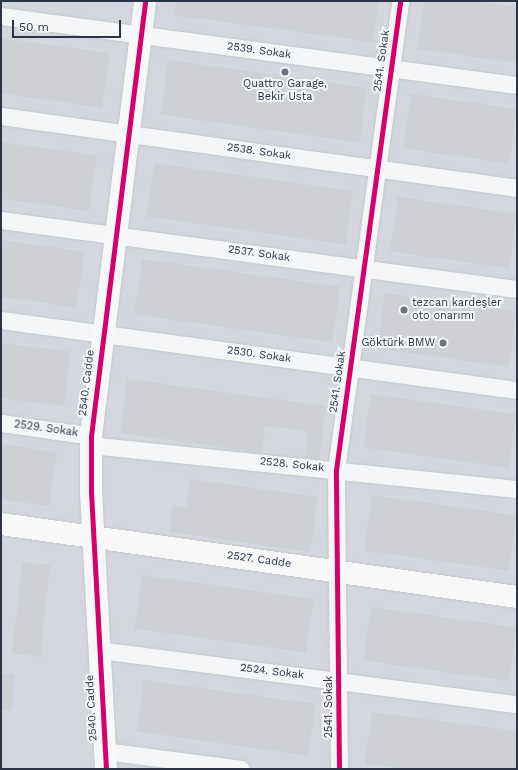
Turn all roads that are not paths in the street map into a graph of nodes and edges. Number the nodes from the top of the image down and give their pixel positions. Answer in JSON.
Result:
{"nodes":[{"id":1,"x":145,"y":1,"type":"edge"},
{"id":2,"x":400,"y":1,"type":"edge"},
{"id":3,"x":1,"y":16,"type":"edge"},
{"id":4,"x":140,"y":35,"type":"junction"},
{"id":5,"x":391,"y":68,"type":"junction"},
{"id":6,"x":517,"y":85,"type":"edge"},
{"id":7,"x":1,"y":116,"type":"edge"},
{"id":8,"x":128,"y":133,"type":"junction"},
{"id":9,"x":377,"y":168,"type":"junction"},
{"id":10,"x":517,"y":188,"type":"edge"},
{"id":11,"x":1,"y":220,"type":"edge"},
{"id":12,"x":115,"y":235,"type":"junction"},
{"id":13,"x":364,"y":268,"type":"junction"},
{"id":14,"x":517,"y":289,"type":"edge"},
{"id":15,"x":1,"y":320,"type":"edge"},
{"id":16,"x":103,"y":334,"type":"junction"},
{"id":17,"x":350,"y":367,"type":"junction"},
{"id":18,"x":517,"y":390,"type":"edge"},
{"id":19,"x":1,"y":423,"type":"edge"},
{"id":20,"x":91,"y":440,"type":"junction"},
{"id":21,"x":336,"y":470,"type":"junction"},
{"id":22,"x":517,"y":489,"type":"edge"},
{"id":23,"x":1,"y":524,"type":"edge"},
{"id":24,"x":94,"y":537,"type":"junction"},
{"id":25,"x":337,"y":572,"type":"junction"},
{"id":26,"x":517,"y":597,"type":"edge"},
{"id":27,"x":99,"y":650,"type":"junction"},
{"id":28,"x":338,"y":681,"type":"junction"},
{"id":29,"x":517,"y":704,"type":"edge"},
{"id":30,"x":105,"y":760,"type":"edge"},
{"id":31,"x":241,"y":769,"type":"edge"},
{"id":32,"x":339,"y":769,"type":"edge"}],
"edges":[{"from":1,"to":4,"type":"street","name":"2540. Cadde"},
{"from":2,"to":5,"type":"street","name":"2541. Sokak"},
{"from":3,"to":4,"type":"street","name":"2539. Sokak"},
{"from":4,"to":5,"type":"street","name":"2539. Sokak"},
{"from":4,"to":8,"type":"street","name":"2540. Cadde"},
{"from":5,"to":6,"type":"street","name":"2539. Sokak"},
{"from":5,"to":9,"type":"street","name":"2541. Sokak"},
{"from":7,"to":8,"type":"street","name":"2538. Sokak"},
{"from":8,"to":9,"type":"street","name":"2538. Sokak"},
{"from":8,"to":12,"type":"street","name":"2540. Cadde"},
{"from":9,"to":10,"type":"street","name":"2538. Sokak"},
{"from":9,"to":13,"type":"street","name":"2541. Sokak"},
{"from":11,"to":12,"type":"street","name":"2537. Sokak"},
{"from":12,"to":13,"type":"street","name":"2537. Sokak"},
{"from":12,"to":16,"type":"street","name":"2540. Cadde"},
{"from":13,"to":14,"type":"street","name":"2537. Sokak"},
{"from":13,"to":17,"type":"street","name":"2541. Sokak"},
{"from":15,"to":16,"type":"street","name":"2530. Sokak"},
{"from":16,"to":17,"type":"street","name":"2530. Sokak"},
{"from":16,"to":20,"type":"street","name":"2540. Cadde"},
{"from":17,"to":18,"type":"street","name":"2530. Sokak"},
{"from":17,"to":21,"type":"street","name":"2541. Sokak"},
{"from":19,"to":20,"type":"street","name":"2529. Sokak"},
{"from":20,"to":21,"type":"street","name":"2528. Sokak"},
{"from":20,"to":24,"type":"street","name":"2540. Cadde"},
{"from":21,"to":22,"type":"street","name":"2528. Sokak"},
{"from":21,"to":25,"type":"street","name":"2541. Sokak"},
{"from":23,"to":24,"type":"street","name":"2527. Cadde"},
{"from":24,"to":25,"type":"street","name":"2527. Cadde"},
{"from":24,"to":27,"type":"street","name":"2540. Cadde"},
{"from":25,"to":26,"type":"street","name":"2527. Cadde"},
{"from":25,"to":28,"type":"street","name":"2541. Sokak"},
{"from":27,"to":28,"type":"street","name":"2524. Sokak"},
{"from":27,"to":30,"type":"street","name":"2540. Cadde"},
{"from":28,"to":29,"type":"street","name":"2524. Sokak"},
{"from":28,"to":32,"type":"street","name":"2541. Sokak"},
{"from":30,"to":31,"type":"street"}]}
